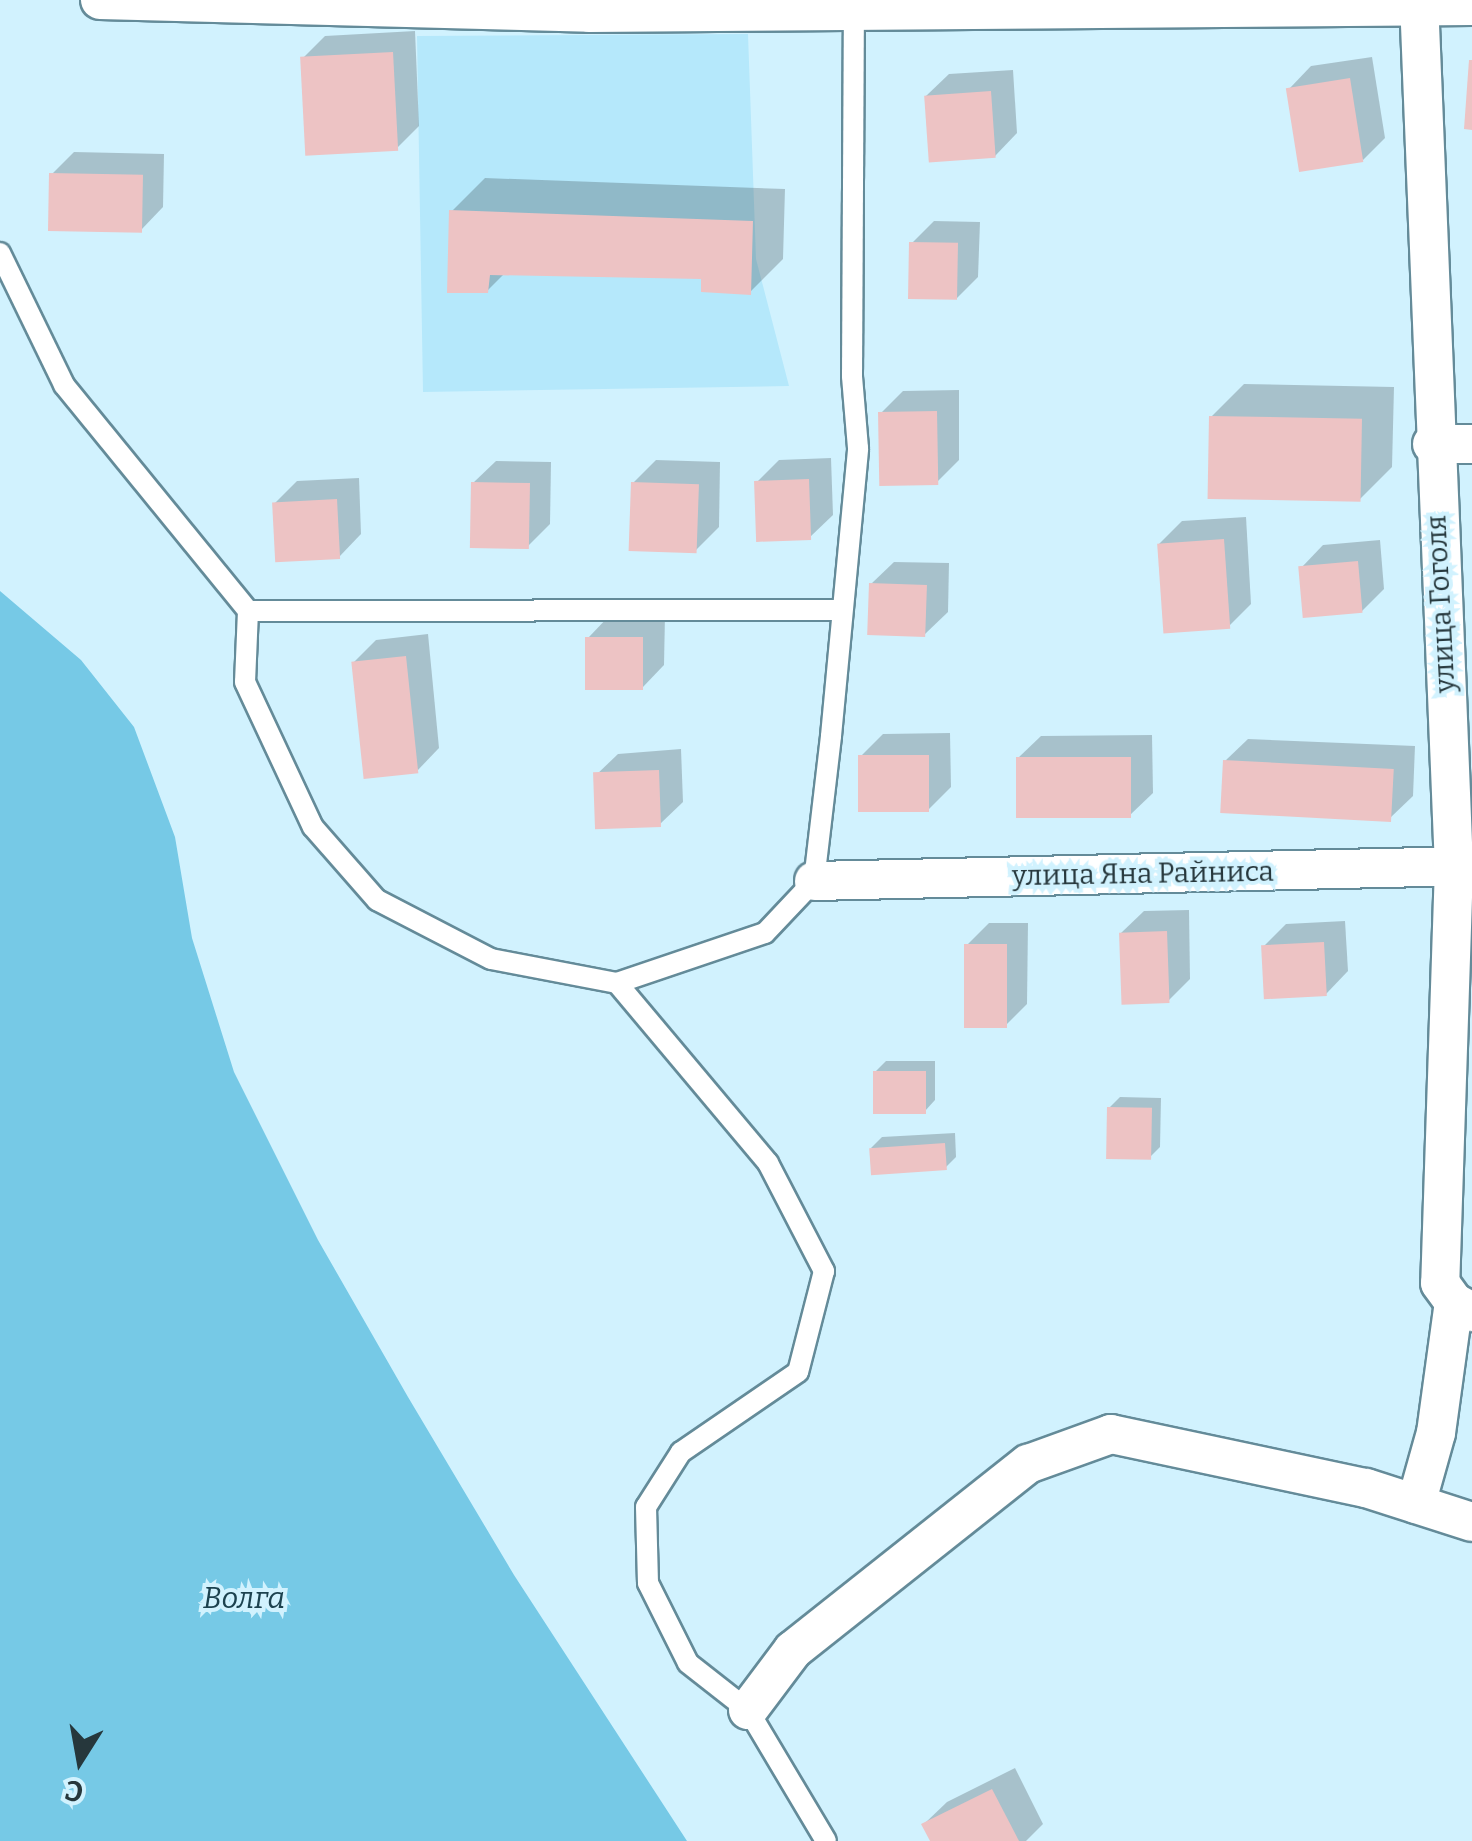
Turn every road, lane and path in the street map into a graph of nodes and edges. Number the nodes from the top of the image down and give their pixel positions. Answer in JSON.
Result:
{"nodes":[{"id":1,"x":100,"y":0,"type":"edge"},
{"id":2,"x":1419,"y":3,"type":"edge"},
{"id":3,"x":854,"y":6,"type":"junction"},
{"id":4,"x":1472,"y":6,"type":"edge"},
{"id":5,"x":0,"y":253,"type":"edge"},
{"id":6,"x":1432,"y":444,"type":"junction"},
{"id":7,"x":1472,"y":444,"type":"edge"},
{"id":8,"x":842,"y":610,"type":"junction"},
{"id":9,"x":248,"y":611,"type":"junction"},
{"id":10,"x":1463,"y":866,"type":"edge"},
{"id":11,"x":814,"y":881,"type":"junction"},
{"id":12,"x":618,"y":983,"type":"junction"},
{"id":13,"x":1463,"y":1307,"type":"edge"},
{"id":14,"x":1416,"y":1504,"type":"junction"},
{"id":15,"x":1472,"y":1522,"type":"edge"},
{"id":16,"x":748,"y":1710,"type":"junction"},
{"id":17,"x":826,"y":1841,"type":"edge"}],
"edges":[{"from":1,"to":3,"type":"street"},
{"from":2,"to":3,"type":"street"},
{"from":2,"to":4,"type":"street"},
{"from":2,"to":6,"type":"street","name":"улица Гоголя"},
{"from":3,"to":8,"type":"lane"},
{"from":5,"to":9,"type":"lane"},
{"from":6,"to":7,"type":"street"},
{"from":6,"to":10,"type":"street","name":"улица Гоголя"},
{"from":8,"to":9,"type":"lane"},
{"from":8,"to":11,"type":"lane"},
{"from":9,"to":12,"type":"lane"},
{"from":10,"to":11,"type":"street","name":"улица Яна Райниса"},
{"from":10,"to":13,"type":"street","name":"улица Гоголя"},
{"from":11,"to":12,"type":"lane"},
{"from":12,"to":16,"type":"lane"},
{"from":13,"to":14,"type":"street"},
{"from":14,"to":15,"type":"street"},
{"from":14,"to":16,"type":"street"},
{"from":16,"to":17,"type":"lane"}]}
